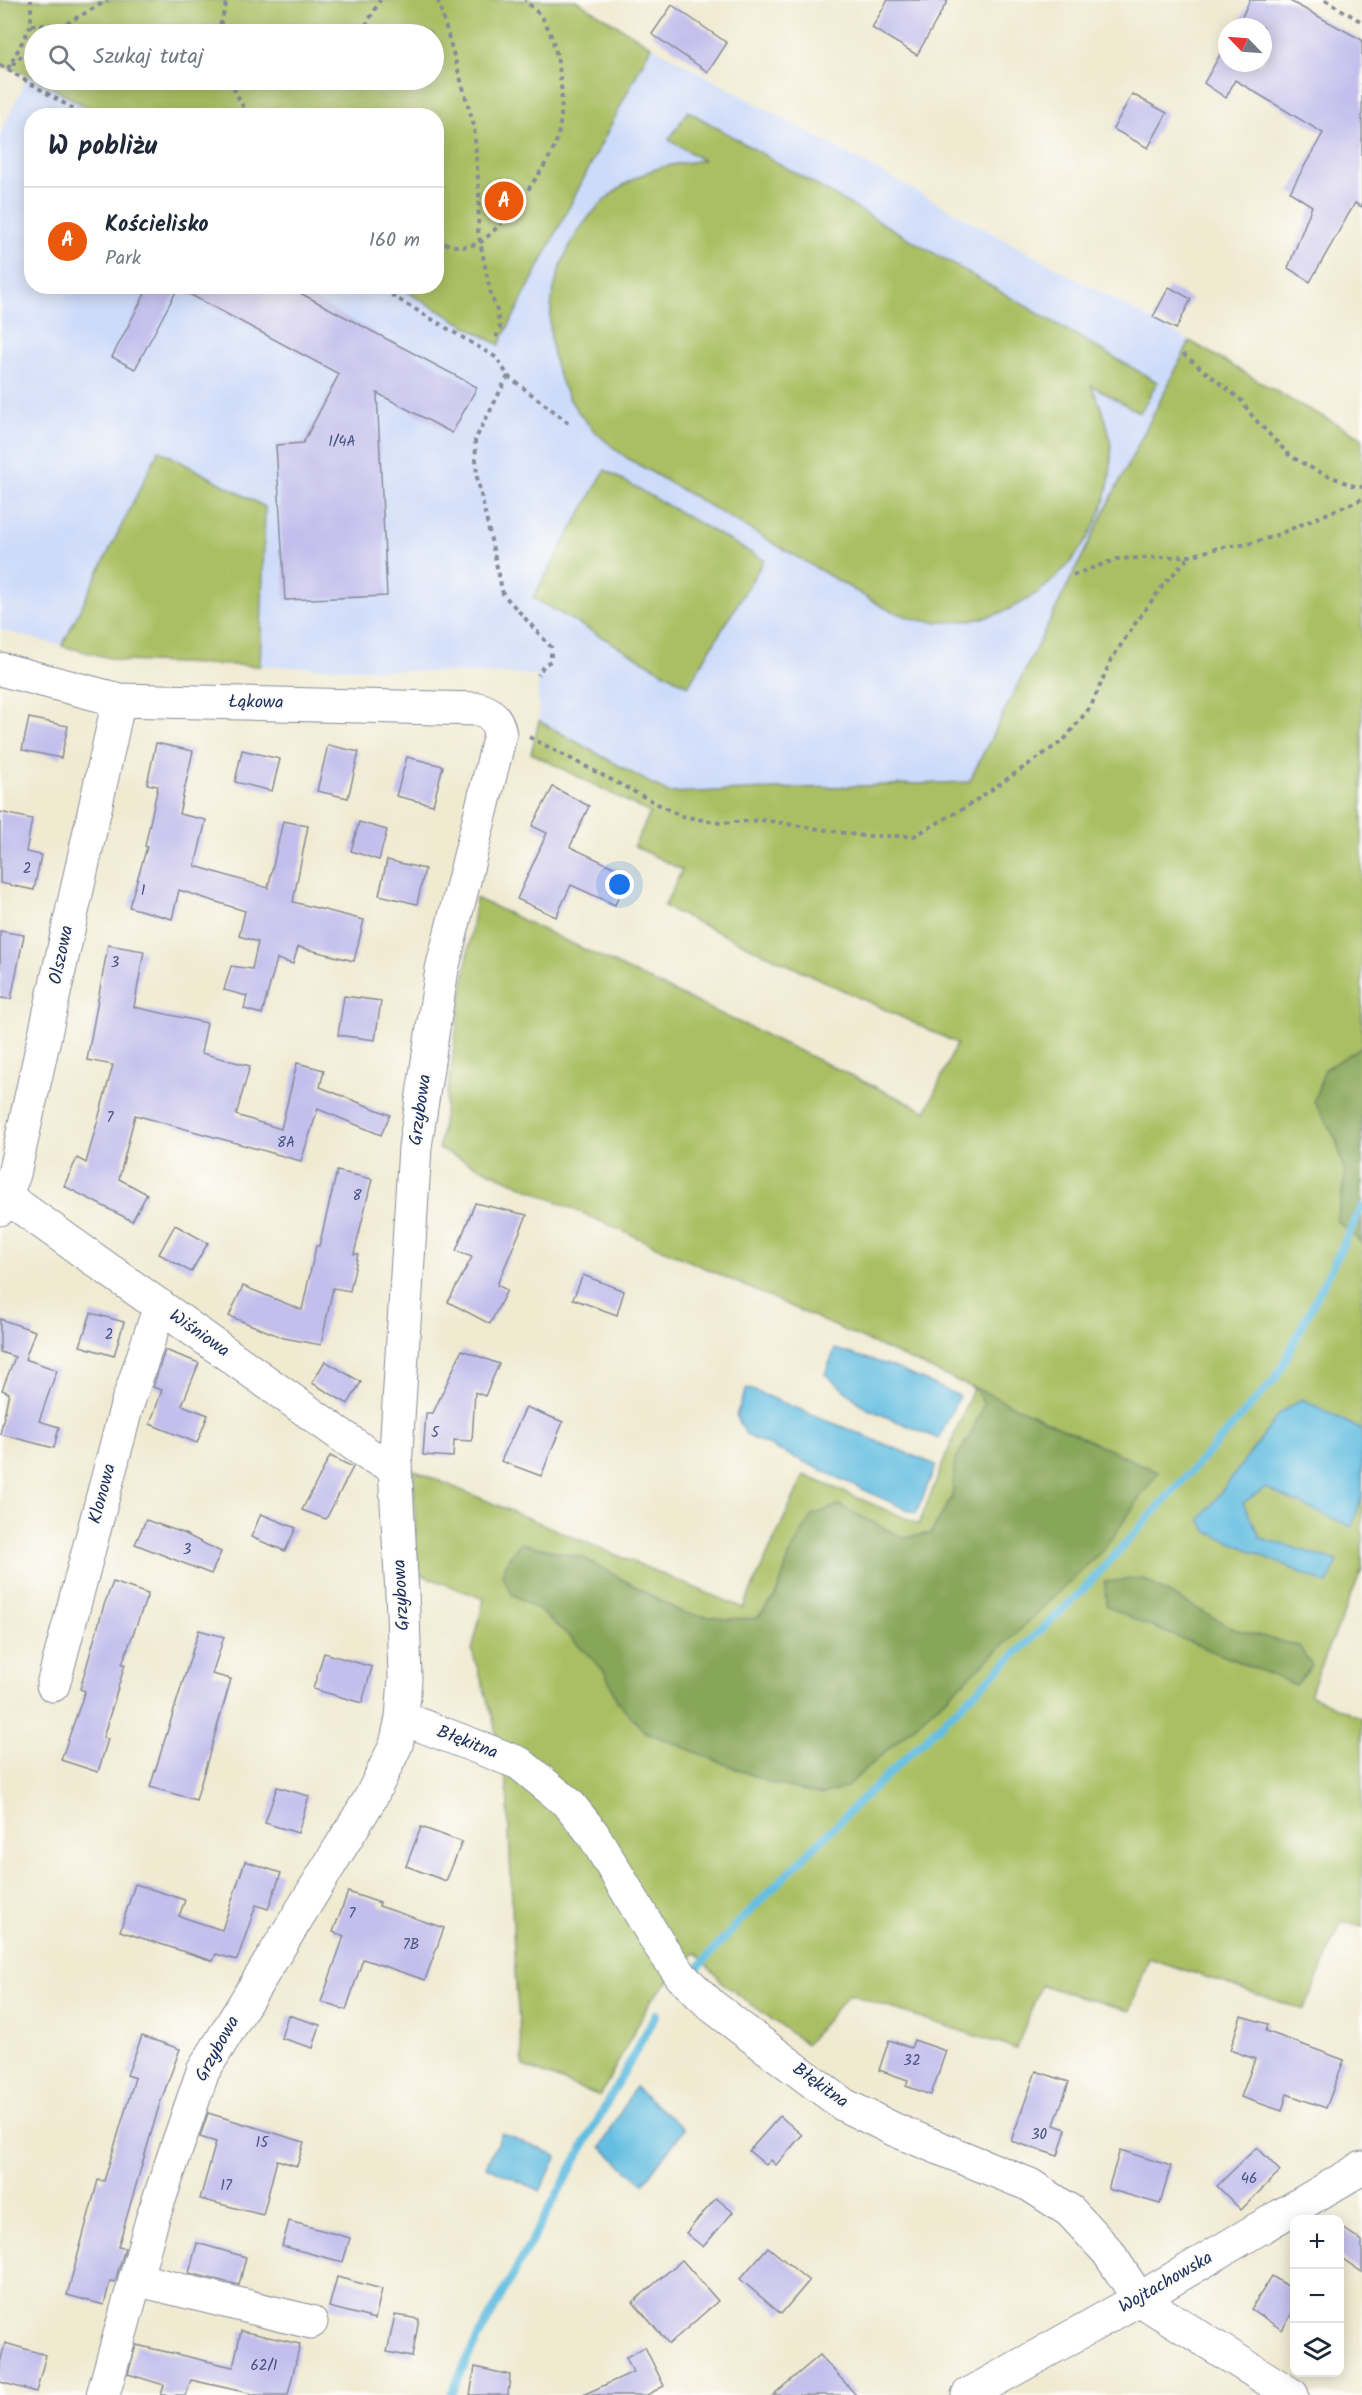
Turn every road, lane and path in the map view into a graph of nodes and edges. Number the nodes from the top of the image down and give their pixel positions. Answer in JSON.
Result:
{"nodes":[{"id":1,"x":31,"y":0,"type":"edge"},
{"id":2,"x":108,"y":0,"type":"edge"},
{"id":3,"x":227,"y":0,"type":"edge"},
{"id":4,"x":380,"y":0,"type":"edge"},
{"id":5,"x":438,"y":0,"type":"edge"},
{"id":6,"x":525,"y":0,"type":"edge"},
{"id":7,"x":1325,"y":0,"type":"edge"},
{"id":8,"x":1362,"y":22,"type":"edge"},
{"id":9,"x":31,"y":24,"type":"edge"},
{"id":10,"x":66,"y":24,"type":"edge"},
{"id":11,"x":221,"y":24,"type":"edge"},
{"id":12,"x":367,"y":24,"type":"edge"},
{"id":13,"x":24,"y":38,"type":"edge"},
{"id":14,"x":24,"y":54,"type":"edge"},
{"id":15,"x":0,"y":65,"type":"edge"},
{"id":16,"x":8,"y":69,"type":"junction"},
{"id":17,"x":24,"y":79,"type":"edge"},
{"id":18,"x":42,"y":90,"type":"edge"},
{"id":19,"x":234,"y":90,"type":"edge"},
{"id":20,"x":72,"y":108,"type":"edge"},
{"id":21,"x":244,"y":108,"type":"edge"},
{"id":22,"x":481,"y":242,"type":"junction"},
{"id":23,"x":444,"y":243,"type":"edge"},
{"id":24,"x":389,"y":294,"type":"edge"},
{"id":25,"x":496,"y":337,"type":"dead end"},
{"id":26,"x":1183,"y":354,"type":"dead end"},
{"id":27,"x":508,"y":376,"type":"junction"},
{"id":28,"x":570,"y":424,"type":"dead end"},
{"id":29,"x":1362,"y":487,"type":"edge"},
{"id":30,"x":1362,"y":499,"type":"edge"},
{"id":31,"x":1190,"y":556,"type":"junction"},
{"id":32,"x":1073,"y":575,"type":"dead end"},
{"id":33,"x":0,"y":669,"type":"edge"},
{"id":34,"x":538,"y":675,"type":"dead end"},
{"id":35,"x":119,"y":700,"type":"junction"},
{"id":36,"x":500,"y":735,"type":"junction"},
{"id":37,"x":3,"y":1202,"type":"edge"},
{"id":38,"x":160,"y":1306,"type":"junction"},
{"id":39,"x":395,"y":1467,"type":"junction"},
{"id":40,"x":53,"y":1684,"type":"dead end"},
{"id":41,"x":399,"y":1732,"type":"junction"},
{"id":42,"x":1362,"y":2168,"type":"edge"},
{"id":43,"x":135,"y":2280,"type":"junction"},
{"id":44,"x":1139,"y":2299,"type":"junction"},
{"id":45,"x":311,"y":2322,"type":"dead end"},
{"id":46,"x":103,"y":2395,"type":"edge"},
{"id":47,"x":968,"y":2395,"type":"edge"},
{"id":48,"x":1292,"y":2395,"type":"edge"}],
"edges":[{"from":1,"to":9,"type":"path"},
{"from":2,"to":10,"type":"path"},
{"from":3,"to":11,"type":"path"},
{"from":4,"to":12,"type":"path"},
{"from":5,"to":22,"type":"path"},
{"from":6,"to":22,"type":"path"},
{"from":7,"to":8,"type":"path"},
{"from":13,"to":16,"type":"path"},
{"from":14,"to":16,"type":"path"},
{"from":15,"to":16,"type":"path"},
{"from":16,"to":17,"type":"path"},
{"from":18,"to":20,"type":"path"},
{"from":19,"to":21,"type":"path"},
{"from":22,"to":23,"type":"path"},
{"from":22,"to":25,"type":"path"},
{"from":24,"to":27,"type":"path"},
{"from":26,"to":29,"type":"path"},
{"from":27,"to":28,"type":"path"},
{"from":27,"to":34,"type":"path"},
{"from":30,"to":31,"type":"path"},
{"from":31,"to":32,"type":"path"},
{"from":31,"to":36,"type":"path"},
{"from":33,"to":35,"type":"street","name":"Łąkowa"},
{"from":35,"to":36,"type":"street","name":"Łąkowa"},
{"from":35,"to":37,"type":"street","name":"Olszowa"},
{"from":36,"to":39,"type":"street","name":"Grzybowa"},
{"from":37,"to":38,"type":"street","name":"Wiśniowa"},
{"from":38,"to":39,"type":"street","name":"Wiśniowa"},
{"from":38,"to":40,"type":"street","name":"Klonowa"},
{"from":39,"to":41,"type":"street","name":"Grzybowa"},
{"from":41,"to":43,"type":"street","name":"Grzybowa"},
{"from":41,"to":44,"type":"street","name":"Błękitna"},
{"from":42,"to":44,"type":"street","name":"Wojtachowska"},
{"from":43,"to":45,"type":"street"},
{"from":43,"to":46,"type":"street","name":"Grzybowa"},
{"from":44,"to":47,"type":"street","name":"Wojtachowska"},
{"from":44,"to":48,"type":"street","name":"Błękitna"}]}
